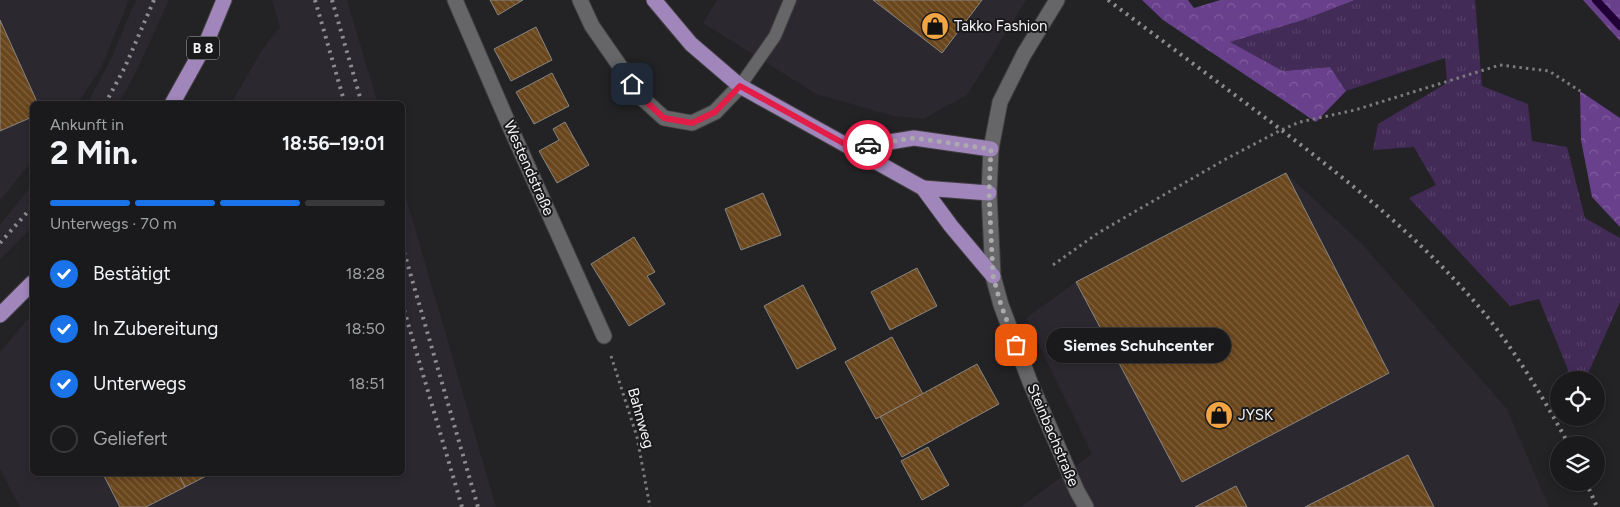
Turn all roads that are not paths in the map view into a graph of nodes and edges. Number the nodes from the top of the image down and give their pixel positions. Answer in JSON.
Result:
{"nodes":[{"id":1,"x":224,"y":0,"type":"edge"},
{"id":2,"x":455,"y":0,"type":"edge"},
{"id":3,"x":580,"y":0,"type":"edge"},
{"id":4,"x":654,"y":0,"type":"edge"},
{"id":5,"x":790,"y":0,"type":"edge"},
{"id":6,"x":1056,"y":1,"type":"edge"},
{"id":7,"x":740,"y":86,"type":"junction"},
{"id":8,"x":174,"y":101,"type":"edge"},
{"id":9,"x":852,"y":148,"type":"junction"},
{"id":10,"x":991,"y":149,"type":"junction"},
{"id":11,"x":923,"y":188,"type":"junction"},
{"id":12,"x":989,"y":193,"type":"junction"},
{"id":13,"x":993,"y":276,"type":"junction"},
{"id":14,"x":30,"y":285,"type":"edge"},
{"id":15,"x":0,"y":315,"type":"edge"},
{"id":16,"x":604,"y":336,"type":"road end"},
{"id":17,"x":1086,"y":507,"type":"edge"}],
"edges":[{"from":1,"to":8,"type":"main road","number":"B 8"},
{"from":2,"to":16,"type":"street","name":"Westendstraße"},
{"from":3,"to":7,"type":"street"},
{"from":4,"to":7,"type":"main road"},
{"from":5,"to":7,"type":"lane"},
{"from":6,"to":10,"type":"street","name":"Steinbachstraße"},
{"from":7,"to":9,"type":"main road"},
{"from":9,"to":10,"type":"main road"},
{"from":9,"to":11,"type":"main road"},
{"from":10,"to":12,"type":"street","name":"Steinbachstraße"},
{"from":11,"to":12,"type":"main road"},
{"from":11,"to":13,"type":"main road"},
{"from":12,"to":13,"type":"street","name":"Steinbachstraße"},
{"from":13,"to":17,"type":"street","name":"Steinbachstraße"},
{"from":14,"to":15,"type":"main road"}]}
